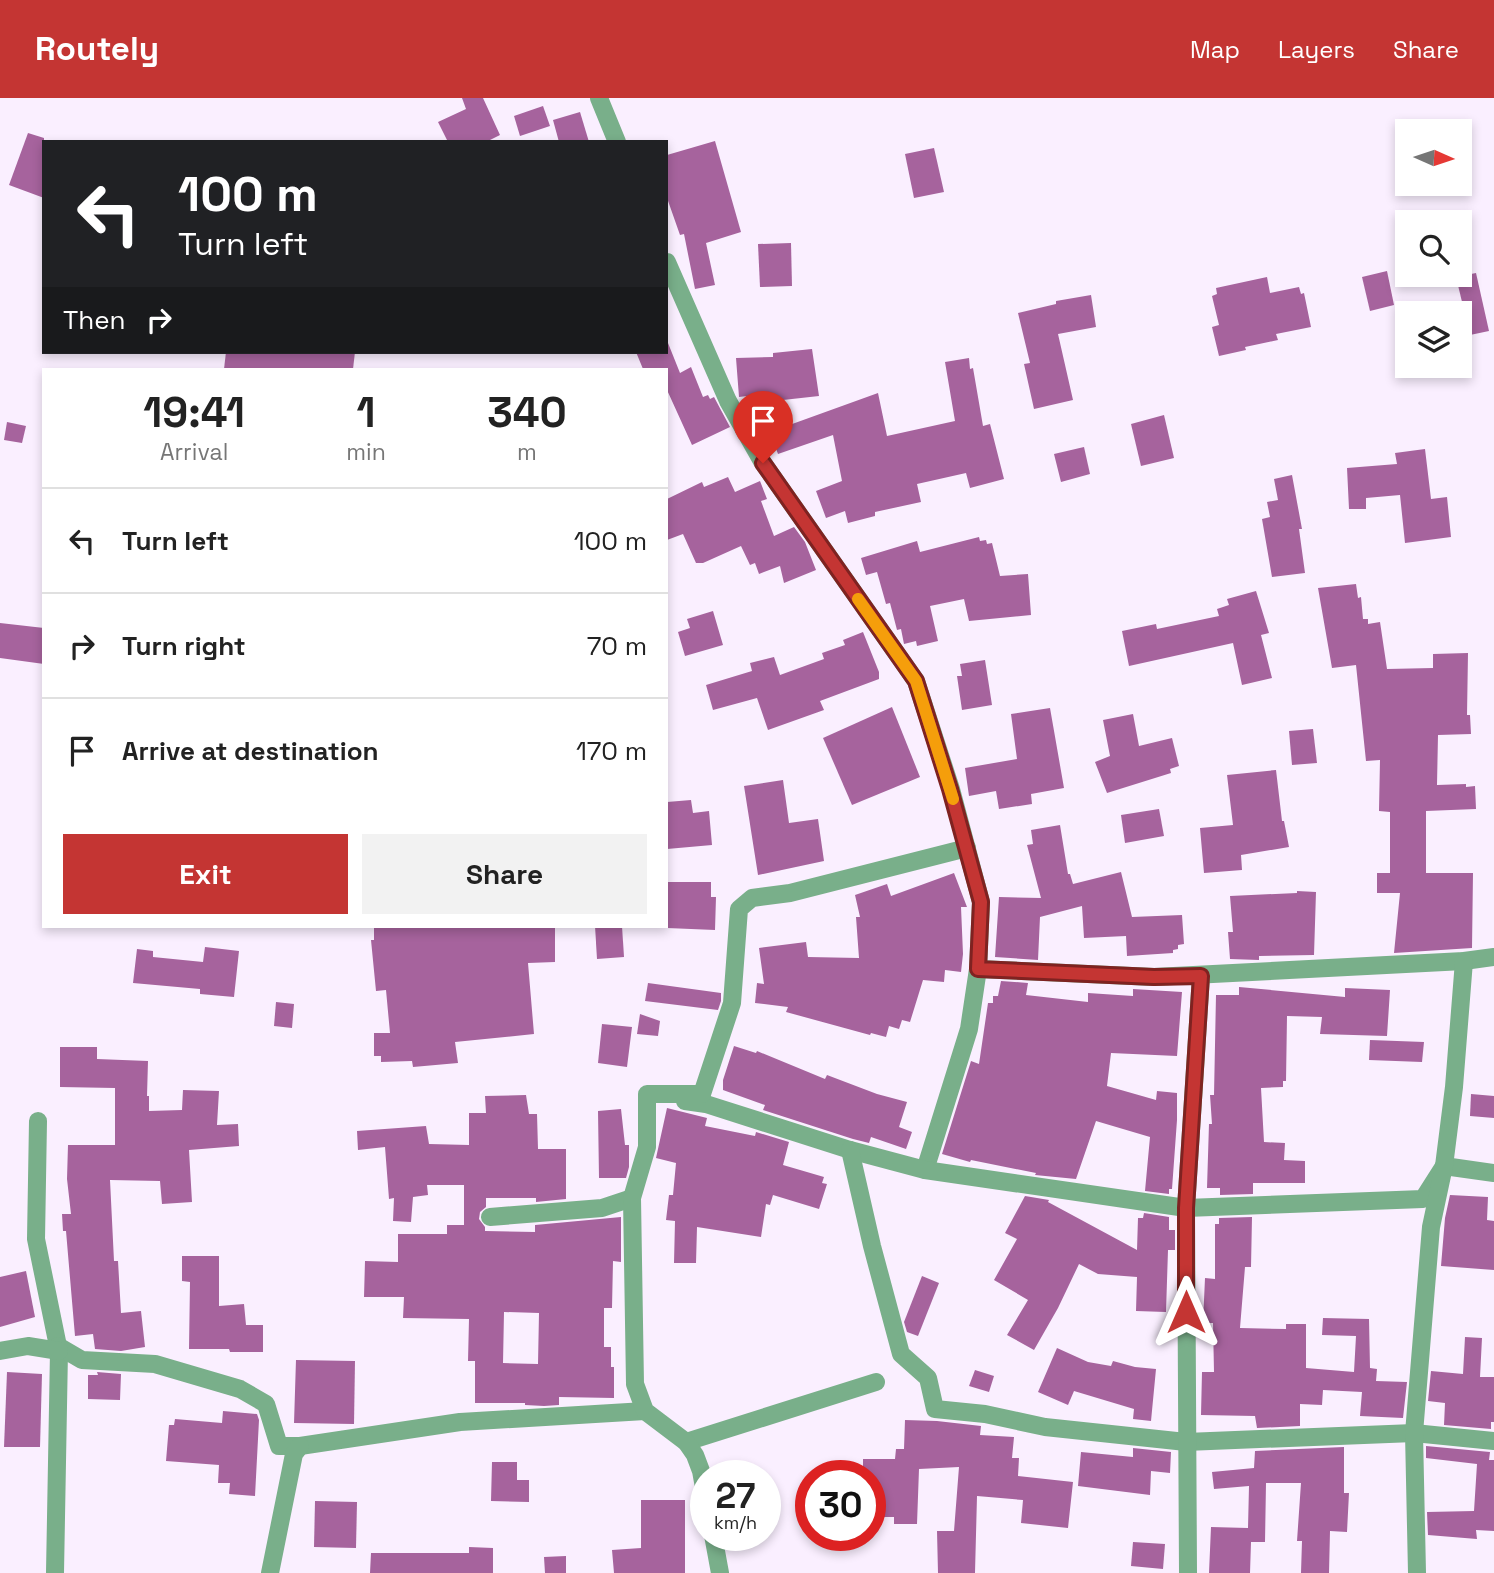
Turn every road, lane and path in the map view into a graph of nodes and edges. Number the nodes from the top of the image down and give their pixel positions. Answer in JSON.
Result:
{"nodes":[{"id":1,"x":599,"y":98,"type":"edge"},
{"id":2,"x":616,"y":140,"type":"edge"},
{"id":3,"x":668,"y":264,"type":"edge"},
{"id":4,"x":967,"y":848,"type":"junction"},
{"id":5,"x":1494,"y":957,"type":"edge"},
{"id":6,"x":1464,"y":961,"type":"junction"},
{"id":7,"x":978,"y":969,"type":"junction"},
{"id":8,"x":1201,"y":976,"type":"junction"},
{"id":9,"x":646,"y":1094,"type":"junction"},
{"id":10,"x":38,"y":1121,"type":"dead end"},
{"id":11,"x":850,"y":1150,"type":"junction"},
{"id":12,"x":1444,"y":1166,"type":"junction"},
{"id":13,"x":925,"y":1170,"type":"junction"},
{"id":14,"x":1494,"y":1174,"type":"edge"},
{"id":15,"x":632,"y":1198,"type":"junction"},
{"id":16,"x":1186,"y":1208,"type":"junction"},
{"id":17,"x":490,"y":1217,"type":"dead end"},
{"id":18,"x":59,"y":1349,"type":"junction"},
{"id":19,"x":0,"y":1350,"type":"edge"},
{"id":20,"x":876,"y":1382,"type":"dead end"},
{"id":21,"x":645,"y":1411,"type":"junction"},
{"id":22,"x":1414,"y":1433,"type":"junction"},
{"id":23,"x":1494,"y":1441,"type":"edge"},
{"id":24,"x":686,"y":1442,"type":"junction"},
{"id":25,"x":1186,"y":1442,"type":"junction"},
{"id":26,"x":300,"y":1446,"type":"junction"},
{"id":27,"x":697,"y":1460,"type":"edge"},
{"id":28,"x":716,"y":1551,"type":"edge"},
{"id":29,"x":55,"y":1573,"type":"edge"},
{"id":30,"x":270,"y":1573,"type":"edge"},
{"id":31,"x":720,"y":1573,"type":"edge"},
{"id":32,"x":1188,"y":1573,"type":"edge"},
{"id":33,"x":1417,"y":1573,"type":"edge"}],
"edges":[{"from":1,"to":2,"type":"street"},
{"from":3,"to":4,"type":"street"},
{"from":4,"to":7,"type":"street"},
{"from":4,"to":9,"type":"street"},
{"from":5,"to":6,"type":"street"},
{"from":6,"to":8,"type":"street"},
{"from":6,"to":12,"type":"street"},
{"from":7,"to":8,"type":"street"},
{"from":7,"to":13,"type":"street"},
{"from":8,"to":16,"type":"street"},
{"from":9,"to":11,"type":"street"},
{"from":9,"to":15,"type":"street"},
{"from":10,"to":18,"type":"street"},
{"from":11,"to":13,"type":"street"},
{"from":11,"to":25,"type":"street"},
{"from":12,"to":14,"type":"street"},
{"from":12,"to":16,"type":"street"},
{"from":12,"to":22,"type":"street"},
{"from":13,"to":16,"type":"street"},
{"from":15,"to":17,"type":"street"},
{"from":15,"to":21,"type":"street"},
{"from":16,"to":25,"type":"street"},
{"from":18,"to":19,"type":"street"},
{"from":18,"to":26,"type":"street"},
{"from":18,"to":29,"type":"street"},
{"from":20,"to":24,"type":"street"},
{"from":21,"to":24,"type":"street"},
{"from":21,"to":26,"type":"street"},
{"from":22,"to":23,"type":"street"},
{"from":22,"to":25,"type":"street"},
{"from":22,"to":33,"type":"street"},
{"from":24,"to":27,"type":"street"},
{"from":25,"to":32,"type":"street"},
{"from":26,"to":30,"type":"street"},
{"from":28,"to":31,"type":"street"}]}
